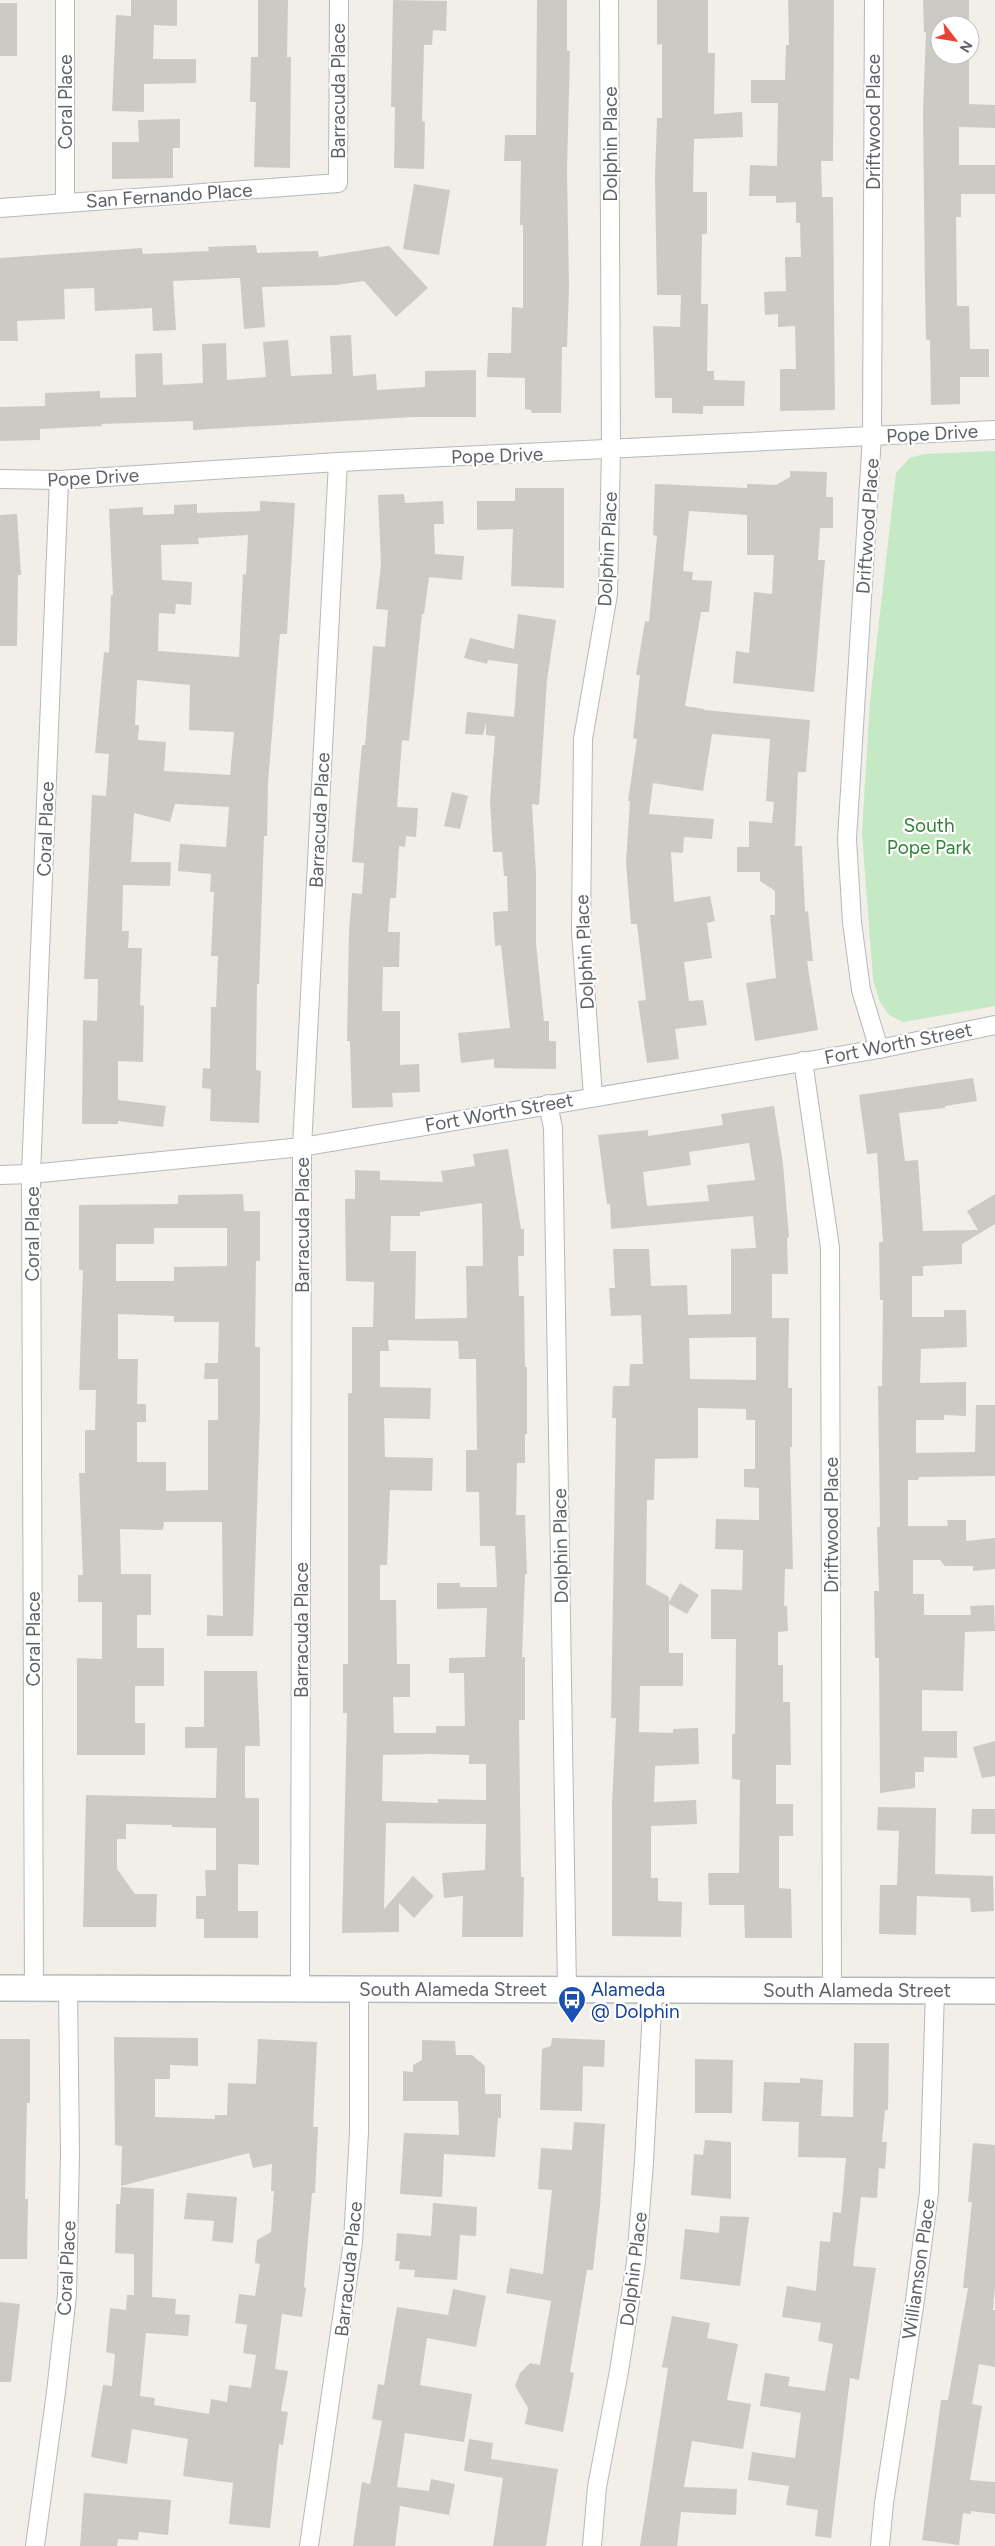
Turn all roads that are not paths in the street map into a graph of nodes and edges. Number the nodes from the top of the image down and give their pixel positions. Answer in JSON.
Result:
{"nodes":[{"id":1,"x":64,"y":0,"type":"edge"},
{"id":2,"x":339,"y":0,"type":"edge"},
{"id":3,"x":609,"y":0,"type":"edge"},
{"id":4,"x":874,"y":0,"type":"edge"},
{"id":5,"x":338,"y":183,"type":"joint"},
{"id":6,"x":65,"y":203,"type":"junction"},
{"id":7,"x":0,"y":208,"type":"edge"},
{"id":8,"x":995,"y":430,"type":"edge"},
{"id":9,"x":872,"y":436,"type":"junction"},
{"id":10,"x":611,"y":451,"type":"junction"},
{"id":11,"x":338,"y":462,"type":"junction"},
{"id":12,"x":0,"y":479,"type":"edge"},
{"id":13,"x":59,"y":480,"type":"junction"},
{"id":14,"x":995,"y":1025,"type":"edge"},
{"id":15,"x":879,"y":1049,"type":"junction"},
{"id":16,"x":804,"y":1061,"type":"junction"},
{"id":17,"x":593,"y":1096,"type":"junction"},
{"id":18,"x":548,"y":1104,"type":"junction"},
{"id":19,"x":302,"y":1147,"type":"junction"},
{"id":20,"x":32,"y":1174,"type":"junction"},
{"id":21,"x":0,"y":1175,"type":"edge"},
{"id":22,"x":0,"y":1988,"type":"edge"},
{"id":23,"x":34,"y":1988,"type":"junction"},
{"id":24,"x":68,"y":1988,"type":"junction"},
{"id":25,"x":300,"y":1989,"type":"junction"},
{"id":26,"x":359,"y":1989,"type":"junction"},
{"id":27,"x":567,"y":1989,"type":"junction"},
{"id":28,"x":653,"y":1990,"type":"junction"},
{"id":29,"x":832,"y":1990,"type":"junction"},
{"id":30,"x":935,"y":1990,"type":"junction"},
{"id":31,"x":995,"y":1991,"type":"edge"},
{"id":32,"x":35,"y":2546,"type":"edge"},
{"id":33,"x":309,"y":2546,"type":"edge"},
{"id":34,"x":592,"y":2546,"type":"edge"},
{"id":35,"x":880,"y":2546,"type":"edge"}],
"edges":[{"from":1,"to":6,"type":"street","name":"Coral Place"},
{"from":2,"to":5,"type":"street","name":"Barracuda Place"},
{"from":3,"to":10,"type":"street","name":"Dolphin Place"},
{"from":4,"to":9,"type":"street","name":"Driftwood Place"},
{"from":5,"to":6,"type":"street","name":"San Fernando Place"},
{"from":6,"to":7,"type":"street","name":"San Fernando Place"},
{"from":8,"to":9,"type":"street","name":"Pope Drive"},
{"from":9,"to":10,"type":"street","name":"Pope Drive"},
{"from":9,"to":15,"type":"street","name":"Driftwood Place"},
{"from":10,"to":11,"type":"street","name":"Pope Drive"},
{"from":10,"to":17,"type":"street","name":"Dolphin Place"},
{"from":11,"to":13,"type":"street","name":"Pope Drive"},
{"from":11,"to":19,"type":"street","name":"Barracuda Place"},
{"from":12,"to":13,"type":"street","name":"Pope Drive"},
{"from":13,"to":20,"type":"street","name":"Coral Place"},
{"from":14,"to":15,"type":"street","name":"Fort Worth Street"},
{"from":15,"to":16,"type":"street","name":"Fort Worth Street"},
{"from":16,"to":17,"type":"street","name":"Fort Worth Street"},
{"from":16,"to":29,"type":"street","name":"Driftwood Place"},
{"from":17,"to":18,"type":"street","name":"Fort Worth Street"},
{"from":18,"to":19,"type":"street","name":"Fort Worth Street"},
{"from":18,"to":27,"type":"street","name":"Dolphin Place"},
{"from":19,"to":20,"type":"street","name":"Fort Worth Street"},
{"from":19,"to":25,"type":"street","name":"Barracuda Place"},
{"from":20,"to":21,"type":"street","name":"Fort Worth Street"},
{"from":20,"to":23,"type":"street","name":"Coral Place"},
{"from":22,"to":23,"type":"main road","name":"South Alameda Street"},
{"from":23,"to":24,"type":"main road","name":"South Alameda Street"},
{"from":24,"to":25,"type":"main road","name":"South Alameda Street"},
{"from":24,"to":32,"type":"street","name":"Coral Place"},
{"from":25,"to":26,"type":"main road","name":"South Alameda Street"},
{"from":26,"to":27,"type":"main road","name":"South Alameda Street"},
{"from":26,"to":33,"type":"street","name":"Barracuda Place"},
{"from":27,"to":28,"type":"main road","name":"South Alameda Street"},
{"from":28,"to":29,"type":"main road","name":"South Alameda Street"},
{"from":28,"to":34,"type":"street","name":"Dolphin Place"},
{"from":29,"to":30,"type":"main road","name":"South Alameda Street"},
{"from":30,"to":31,"type":"main road","name":"South Alameda Street"},
{"from":30,"to":35,"type":"street","name":"Williamson Place"}]}
